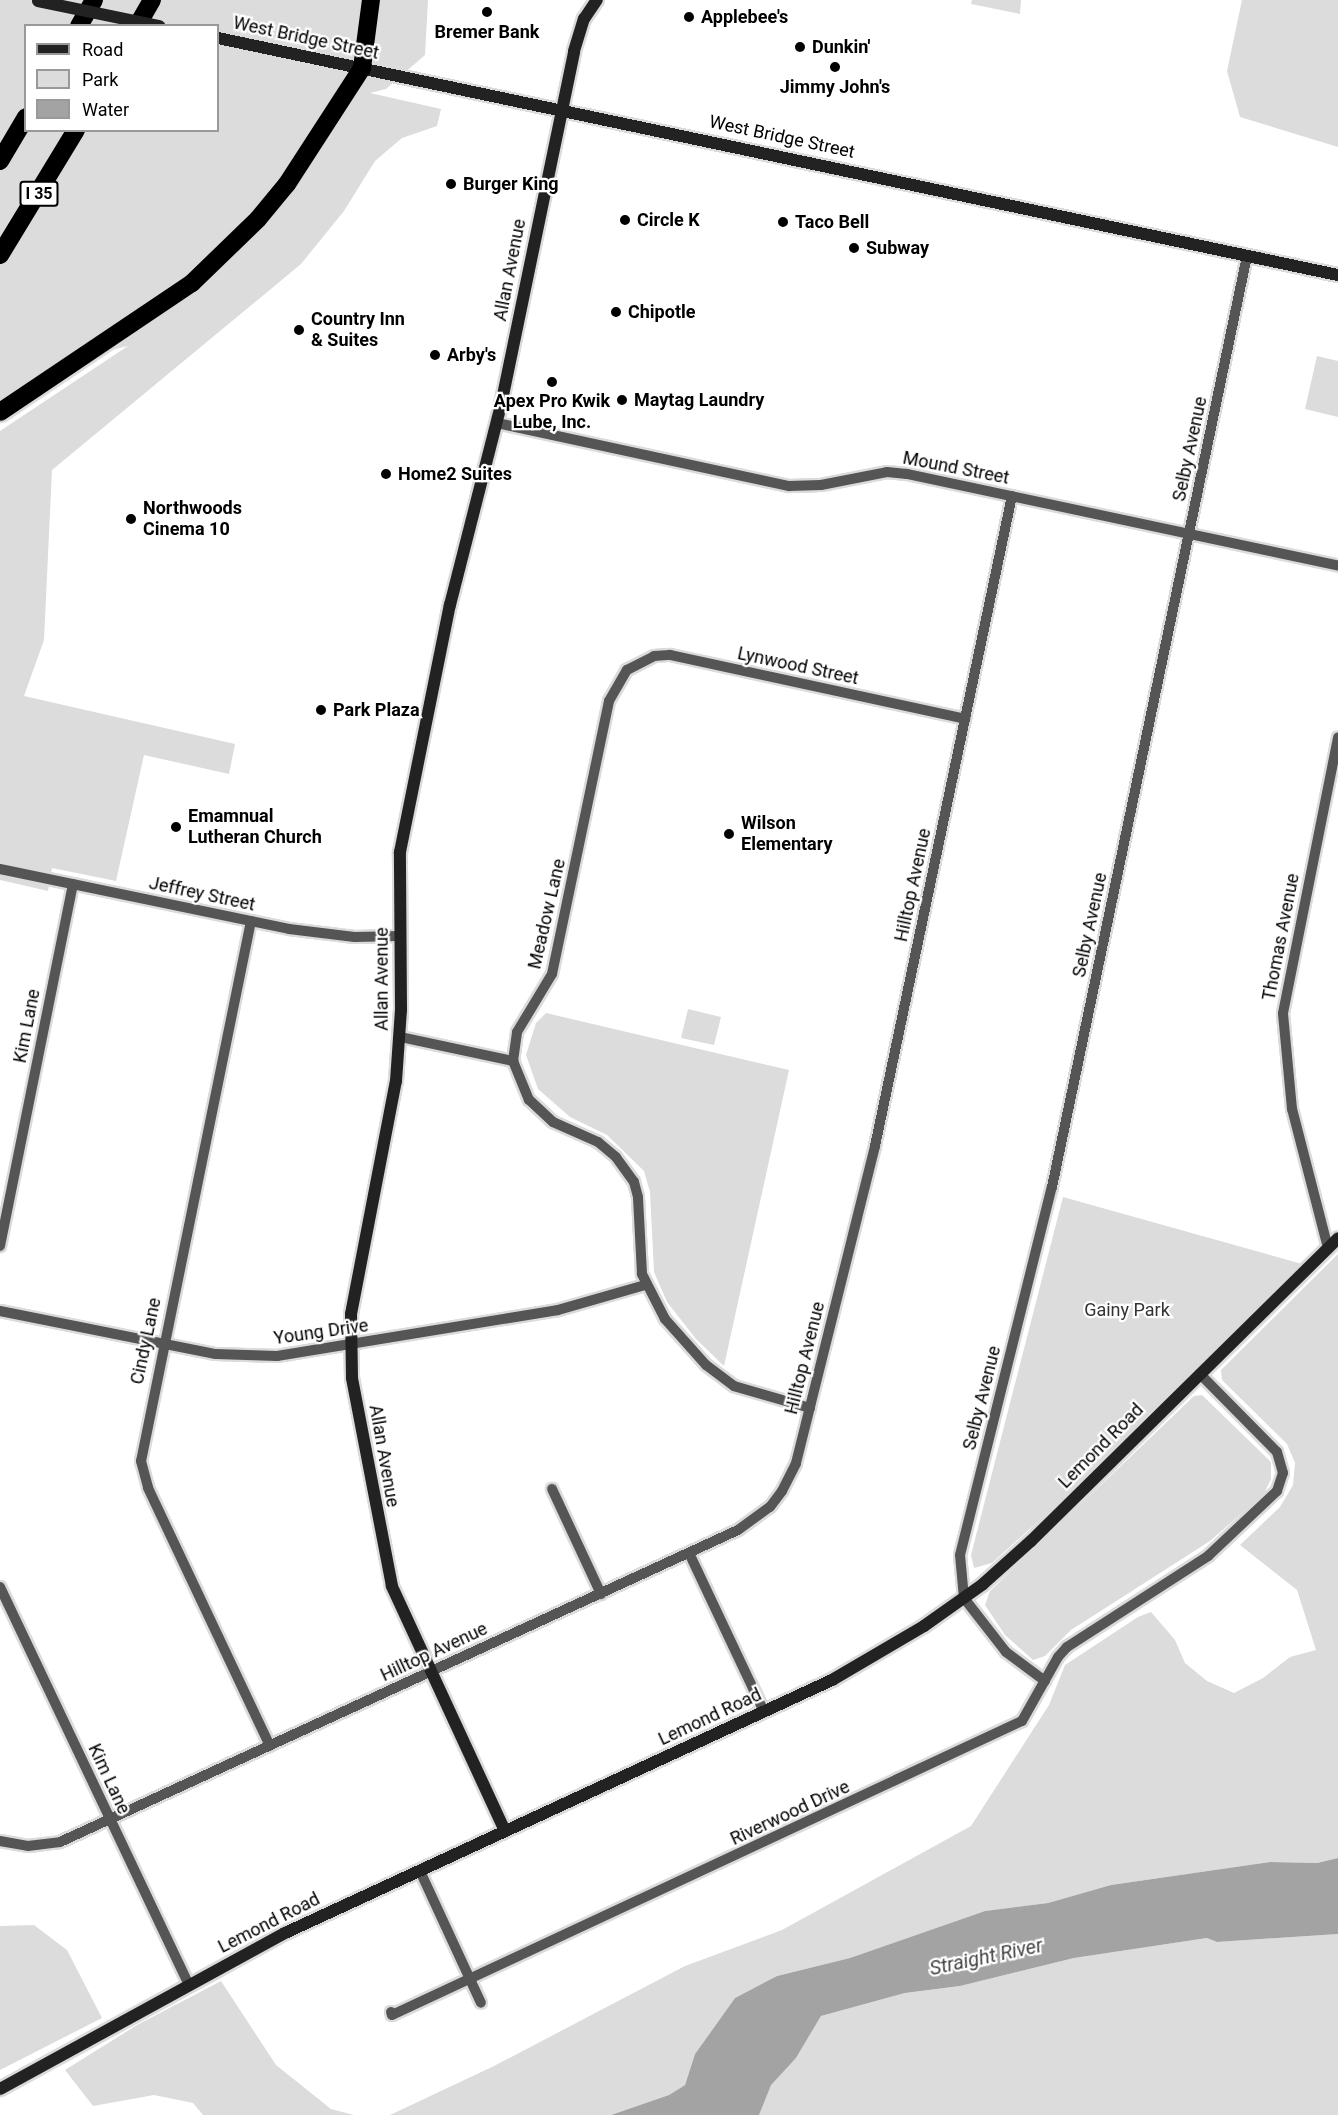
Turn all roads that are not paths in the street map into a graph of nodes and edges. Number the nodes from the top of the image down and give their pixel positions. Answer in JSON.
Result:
{"nodes":[{"id":1,"x":36,"y":0,"type":"edge"},
{"id":2,"x":94,"y":0,"type":"edge"},
{"id":3,"x":152,"y":0,"type":"edge"},
{"id":4,"x":371,"y":0,"type":"edge"},
{"id":5,"x":597,"y":0,"type":"edge"},
{"id":6,"x":80,"y":24,"type":"edge"},
{"id":7,"x":138,"y":24,"type":"edge"},
{"id":8,"x":150,"y":24,"type":"edge"},
{"id":9,"x":219,"y":38,"type":"edge"},
{"id":10,"x":362,"y":68,"type":"junction"},
{"id":11,"x":561,"y":110,"type":"junction"},
{"id":12,"x":24,"y":120,"type":"edge"},
{"id":13,"x":75,"y":132,"type":"edge"},
{"id":14,"x":0,"y":161,"type":"edge"},
{"id":15,"x":0,"y":255,"type":"edge"},
{"id":16,"x":1247,"y":256,"type":"junction"},
{"id":17,"x":1338,"y":275,"type":"edge"},
{"id":18,"x":0,"y":412,"type":"edge"},
{"id":19,"x":497,"y":423,"type":"junction"},
{"id":20,"x":1012,"y":496,"type":"junction"},
{"id":21,"x":1189,"y":534,"type":"junction"},
{"id":22,"x":1338,"y":566,"type":"edge"},
{"id":23,"x":627,"y":670,"type":"joint"},
{"id":24,"x":965,"y":719,"type":"junction"},
{"id":25,"x":1338,"y":736,"type":"edge"},
{"id":26,"x":0,"y":869,"type":"edge"},
{"id":27,"x":73,"y":884,"type":"junction"},
{"id":28,"x":250,"y":921,"type":"junction"},
{"id":29,"x":400,"y":936,"type":"junction"},
{"id":30,"x":400,"y":1037,"type":"junction"},
{"id":31,"x":513,"y":1061,"type":"junction"},
{"id":32,"x":1338,"y":1238,"type":"edge"},
{"id":33,"x":0,"y":1245,"type":"edge"},
{"id":34,"x":1328,"y":1248,"type":"junction"},
{"id":35,"x":645,"y":1285,"type":"junction"},
{"id":36,"x":0,"y":1311,"type":"edge"},
{"id":37,"x":162,"y":1343,"type":"junction"},
{"id":38,"x":350,"y":1345,"type":"junction"},
{"id":39,"x":1200,"y":1374,"type":"junction"},
{"id":40,"x":810,"y":1408,"type":"junction"},
{"id":41,"x":552,"y":1489,"type":"dead end"},
{"id":42,"x":689,"y":1553,"type":"junction"},
{"id":43,"x":0,"y":1587,"type":"edge"},
{"id":44,"x":601,"y":1594,"type":"junction"},
{"id":45,"x":964,"y":1598,"type":"junction"},
{"id":46,"x":430,"y":1672,"type":"junction"},
{"id":47,"x":1045,"y":1681,"type":"junction"},
{"id":48,"x":764,"y":1712,"type":"junction"},
{"id":49,"x":270,"y":1746,"type":"junction"},
{"id":50,"x":110,"y":1820,"type":"junction"},
{"id":51,"x":505,"y":1831,"type":"junction"},
{"id":52,"x":0,"y":1840,"type":"edge"},
{"id":53,"x":420,"y":1870,"type":"junction"},
{"id":54,"x":470,"y":1979,"type":"junction"},
{"id":55,"x":189,"y":1985,"type":"junction"},
{"id":56,"x":481,"y":2003,"type":"dead end"},
{"id":57,"x":391,"y":2012,"type":"dead end"},
{"id":58,"x":0,"y":2089,"type":"edge"}],
"edges":[{"from":1,"to":8,"type":"street","bridge":true},
{"from":2,"to":6,"type":"highway"},
{"from":3,"to":7,"type":"highway"},
{"from":4,"to":10,"type":"highway"},
{"from":5,"to":11,"type":"street","name":"Allan Avenue"},
{"from":9,"to":10,"type":"street","name":"West Bridge Street"},
{"from":10,"to":11,"type":"street","name":"West Bridge Street"},
{"from":10,"to":18,"type":"highway"},
{"from":11,"to":16,"type":"street","name":"West Bridge Street"},
{"from":11,"to":19,"type":"street","name":"Allan Avenue"},
{"from":12,"to":14,"type":"highway","number":"I 35"},
{"from":13,"to":15,"type":"highway","number":"I 35"},
{"from":16,"to":17,"type":"street","name":"West Bridge Street"},
{"from":16,"to":21,"type":"street","name":"Selby Avenue"},
{"from":19,"to":20,"type":"street","name":"Mound Street"},
{"from":19,"to":29,"type":"street","name":"Allan Avenue"},
{"from":20,"to":21,"type":"street","name":"Mound Street"},
{"from":20,"to":24,"type":"street","name":"Hilltop Avenue"},
{"from":21,"to":22,"type":"street","name":"Mound Street"},
{"from":21,"to":45,"type":"street","name":"Selby Avenue"},
{"from":23,"to":24,"type":"street","name":"Lynwood Street"},
{"from":23,"to":31,"type":"street","name":"Meadow Lane"},
{"from":24,"to":40,"type":"street","name":"Hilltop Avenue"},
{"from":25,"to":34,"type":"street","name":"Thomas Avenue"},
{"from":26,"to":27,"type":"street","name":"Jeffrey Street"},
{"from":27,"to":28,"type":"street","name":"Jeffrey Street"},
{"from":27,"to":33,"type":"street","name":"Kim Lane"},
{"from":28,"to":29,"type":"street","name":"Jeffrey Street"},
{"from":28,"to":37,"type":"street","name":"Cindy Lane"},
{"from":29,"to":30,"type":"street","name":"Allan Avenue"},
{"from":30,"to":31,"type":"street"},
{"from":30,"to":38,"type":"street","name":"Allan Avenue"},
{"from":31,"to":35,"type":"street","name":"Meadow Lane"},
{"from":32,"to":34,"type":"street","name":"Lemond Road"},
{"from":34,"to":39,"type":"street","name":"Lemond Road"},
{"from":35,"to":38,"type":"street","name":"Young Drive"},
{"from":35,"to":40,"type":"street","name":"Meadow Lane"},
{"from":36,"to":37,"type":"street","name":"Young Drive"},
{"from":37,"to":38,"type":"street","name":"Young Drive"},
{"from":37,"to":49,"type":"street","name":"Cindy Lane"},
{"from":38,"to":46,"type":"street","name":"Allan Avenue"},
{"from":39,"to":45,"type":"street","name":"Lemond Road"},
{"from":39,"to":47,"type":"street","name":"Riverwood Drive"},
{"from":40,"to":42,"type":"street","name":"Hilltop Avenue"},
{"from":41,"to":44,"type":"street"},
{"from":42,"to":44,"type":"street","name":"Hilltop Avenue"},
{"from":42,"to":48,"type":"street"},
{"from":43,"to":50,"type":"street","name":"Kim Lane"},
{"from":44,"to":46,"type":"street","name":"Hilltop Avenue"},
{"from":45,"to":47,"type":"street"},
{"from":45,"to":48,"type":"street","name":"Lemond Road"},
{"from":46,"to":49,"type":"street","name":"Hilltop Avenue"},
{"from":46,"to":51,"type":"street","name":"Allan Avenue"},
{"from":47,"to":54,"type":"street","name":"Riverwood Drive"},
{"from":48,"to":51,"type":"street","name":"Lemond Road"},
{"from":49,"to":50,"type":"street","name":"Hilltop Avenue"},
{"from":50,"to":52,"type":"street","name":"Hilltop Avenue"},
{"from":50,"to":55,"type":"street","name":"Kim Lane"},
{"from":51,"to":53,"type":"street","name":"Lemond Road"},
{"from":53,"to":54,"type":"street"},
{"from":53,"to":55,"type":"street","name":"Lemond Road"},
{"from":54,"to":56,"type":"street"},
{"from":54,"to":57,"type":"street","name":"Riverwood Drive"},
{"from":55,"to":58,"type":"street","name":"Lemond Road"}]}
